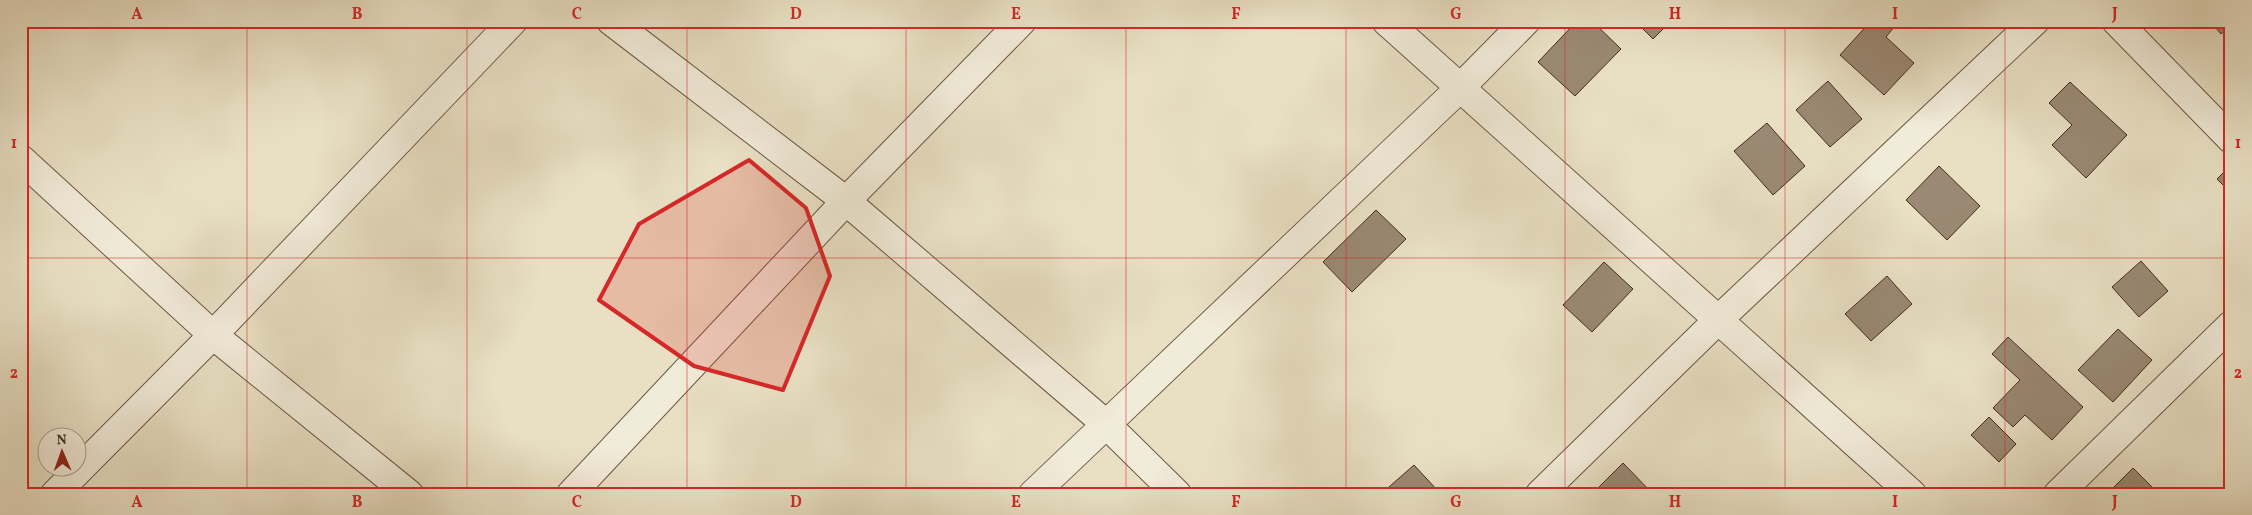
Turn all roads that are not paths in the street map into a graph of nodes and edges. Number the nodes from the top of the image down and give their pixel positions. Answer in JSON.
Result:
{"nodes":[{"id":1,"x":513,"y":21,"type":"edge"},
{"id":2,"x":611,"y":21,"type":"edge"},
{"id":3,"x":1022,"y":21,"type":"edge"},
{"id":4,"x":1386,"y":21,"type":"edge"},
{"id":5,"x":1526,"y":21,"type":"edge"},
{"id":6,"x":2034,"y":21,"type":"edge"},
{"id":7,"x":2116,"y":21,"type":"edge"},
{"id":8,"x":1460,"y":88,"type":"junction"},
{"id":9,"x":2231,"y":139,"type":"edge"},
{"id":10,"x":21,"y":158,"type":"edge"},
{"id":11,"x":846,"y":201,"type":"junction"},
{"id":12,"x":1718,"y":320,"type":"junction"},
{"id":13,"x":2231,"y":325,"type":"edge"},
{"id":14,"x":213,"y":335,"type":"junction"},
{"id":15,"x":1107,"y":425,"type":"junction"},
{"id":16,"x":55,"y":494,"type":"edge"},
{"id":17,"x":409,"y":494,"type":"edge"},
{"id":18,"x":571,"y":494,"type":"edge"},
{"id":19,"x":1033,"y":494,"type":"edge"},
{"id":20,"x":1177,"y":494,"type":"edge"},
{"id":21,"x":1540,"y":494,"type":"edge"},
{"id":22,"x":1912,"y":494,"type":"edge"},
{"id":23,"x":2058,"y":494,"type":"edge"}],
"edges":[{"from":1,"to":14,"type":"street"},
{"from":2,"to":11,"type":"street"},
{"from":3,"to":11,"type":"street"},
{"from":4,"to":8,"type":"street"},
{"from":5,"to":8,"type":"street"},
{"from":6,"to":12,"type":"street"},
{"from":7,"to":9,"type":"street"},
{"from":8,"to":12,"type":"street"},
{"from":8,"to":15,"type":"street"},
{"from":10,"to":14,"type":"street"},
{"from":11,"to":15,"type":"street"},
{"from":11,"to":18,"type":"street"},
{"from":12,"to":21,"type":"street"},
{"from":12,"to":22,"type":"street"},
{"from":13,"to":23,"type":"street"},
{"from":14,"to":16,"type":"street"},
{"from":14,"to":17,"type":"street"},
{"from":15,"to":19,"type":"street"},
{"from":15,"to":20,"type":"street"}]}
